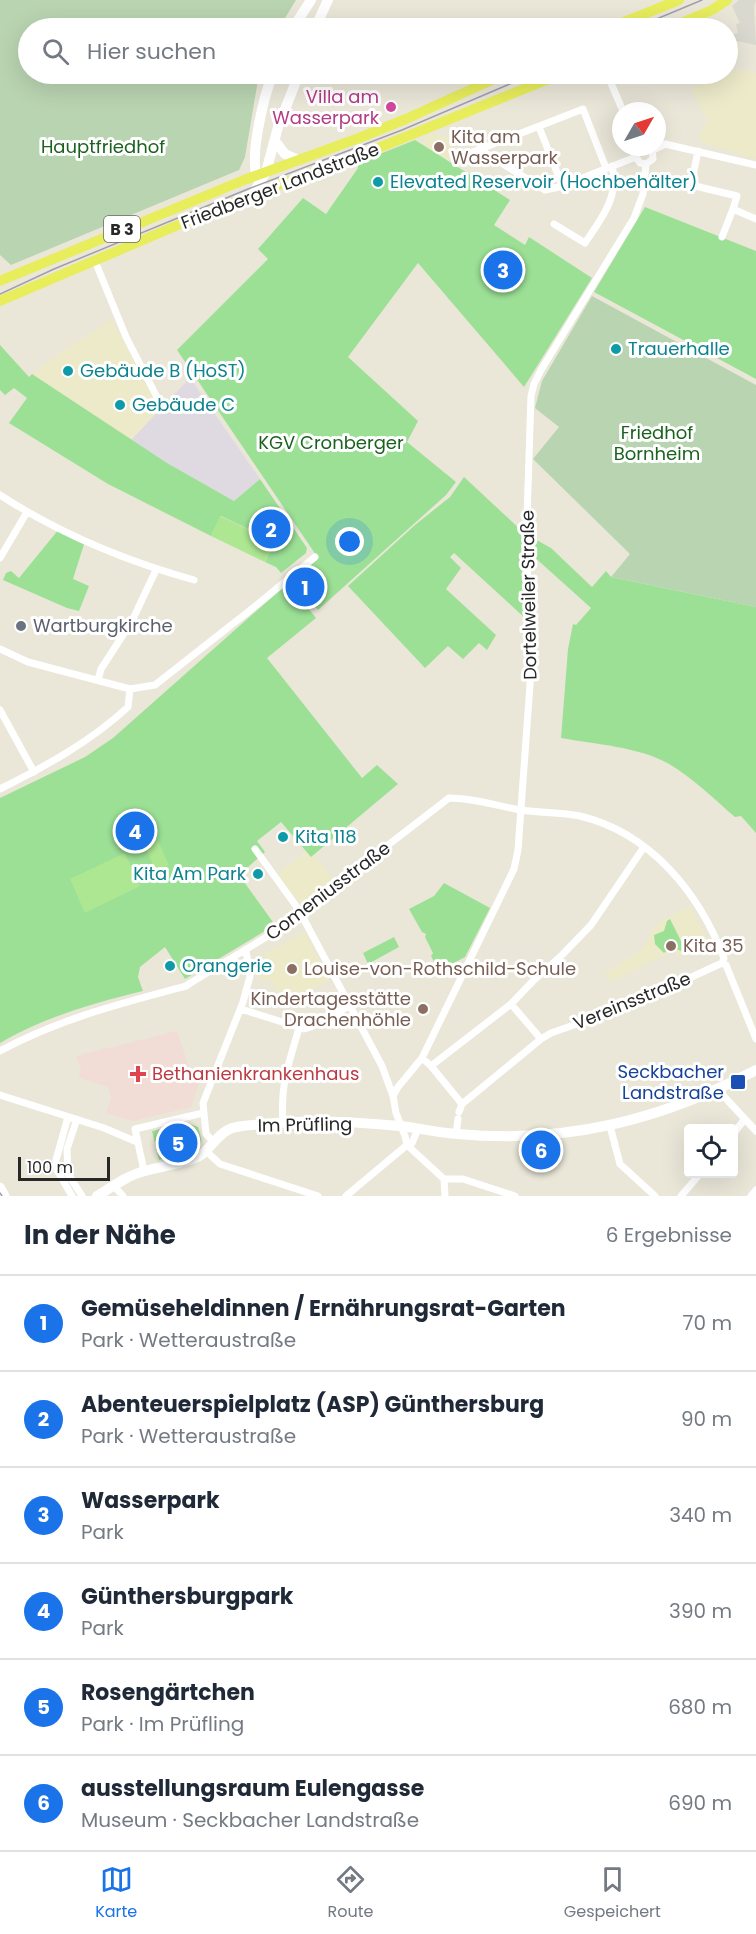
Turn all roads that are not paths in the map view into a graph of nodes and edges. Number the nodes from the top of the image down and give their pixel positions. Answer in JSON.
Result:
{"nodes":[{"id":1,"x":312,"y":0,"type":"edge"},
{"id":2,"x":328,"y":0,"type":"edge"},
{"id":3,"x":679,"y":0,"type":"edge"},
{"id":4,"x":727,"y":0,"type":"edge"},
{"id":5,"x":300,"y":18,"type":"edge"},
{"id":6,"x":320,"y":18,"type":"edge"},
{"id":7,"x":634,"y":18,"type":"edge"},
{"id":8,"x":693,"y":18,"type":"edge"},
{"id":9,"x":270,"y":84,"type":"edge"},
{"id":10,"x":294,"y":84,"type":"edge"},
{"id":11,"x":483,"y":84,"type":"edge"},
{"id":12,"x":536,"y":84,"type":"edge"},
{"id":13,"x":611,"y":84,"type":"edge"},
{"id":14,"x":619,"y":102,"type":"edge"},
{"id":15,"x":539,"y":127,"type":"junction"},
{"id":16,"x":274,"y":141,"type":"junction"},
{"id":17,"x":666,"y":144,"type":"edge"},
{"id":18,"x":479,"y":149,"type":"junction"},
{"id":19,"x":698,"y":151,"type":"junction"},
{"id":20,"x":470,"y":153,"type":"dead end"},
{"id":21,"x":652,"y":156,"type":"edge"},
{"id":22,"x":636,"y":157,"type":"joint"},
{"id":23,"x":298,"y":160,"type":"junction"},
{"id":24,"x":255,"y":162,"type":"junction"},
{"id":25,"x":645,"y":164,"type":"junction"},
{"id":26,"x":756,"y":165,"type":"edge"},
{"id":27,"x":609,"y":167,"type":"junction"},
{"id":28,"x":244,"y":180,"type":"junction"},
{"id":29,"x":263,"y":180,"type":"junction"},
{"id":30,"x":562,"y":185,"type":"junction"},
{"id":31,"x":733,"y":209,"type":"junction"},
{"id":32,"x":756,"y":219,"type":"edge"},
{"id":33,"x":554,"y":224,"type":"dead end"},
{"id":34,"x":722,"y":237,"type":"dead end"},
{"id":35,"x":95,"y":261,"type":"junction"},
{"id":36,"x":0,"y":281,"type":"edge"},
{"id":37,"x":0,"y":301,"type":"edge"},
{"id":38,"x":162,"y":407,"type":"dead end"},
{"id":39,"x":0,"y":495,"type":"edge"},
{"id":40,"x":27,"y":513,"type":"junction"},
{"id":41,"x":315,"y":556,"type":"dead end"},
{"id":42,"x":0,"y":558,"type":"edge"},
{"id":43,"x":156,"y":570,"type":"junction"},
{"id":44,"x":194,"y":580,"type":"dead end"},
{"id":45,"x":0,"y":649,"type":"edge"},
{"id":46,"x":98,"y":680,"type":"junction"},
{"id":47,"x":130,"y":689,"type":"junction"},
{"id":48,"x":0,"y":710,"type":"edge"},
{"id":49,"x":34,"y":772,"type":"junction"},
{"id":50,"x":0,"y":789,"type":"edge"},
{"id":51,"x":522,"y":810,"type":"junction"},
{"id":52,"x":644,"y":848,"type":"junction"},
{"id":53,"x":255,"y":849,"type":"dead end"},
{"id":54,"x":301,"y":916,"type":"junction"},
{"id":55,"x":246,"y":951,"type":"junction"},
{"id":56,"x":722,"y":963,"type":"junction"},
{"id":57,"x":511,"y":1004,"type":"junction"},
{"id":58,"x":349,"y":1006,"type":"junction"},
{"id":59,"x":241,"y":1009,"type":"junction"},
{"id":60,"x":299,"y":1028,"type":"junction"},
{"id":61,"x":541,"y":1039,"type":"junction"},
{"id":62,"x":756,"y":1040,"type":"edge"},
{"id":63,"x":0,"y":1051,"type":"edge"},
{"id":64,"x":422,"y":1058,"type":"junction"},
{"id":65,"x":431,"y":1066,"type":"junction"},
{"id":66,"x":756,"y":1070,"type":"edge"},
{"id":67,"x":718,"y":1090,"type":"junction"},
{"id":68,"x":0,"y":1095,"type":"edge"},
{"id":69,"x":393,"y":1096,"type":"junction"},
{"id":70,"x":462,"y":1104,"type":"junction"},
{"id":71,"x":203,"y":1113,"type":"junction"},
{"id":72,"x":68,"y":1117,"type":"junction"},
{"id":73,"x":77,"y":1119,"type":"junction"},
{"id":74,"x":744,"y":1120,"type":"junction"},
{"id":75,"x":283,"y":1122,"type":"junction"},
{"id":76,"x":401,"y":1126,"type":"junction"},
{"id":77,"x":610,"y":1126,"type":"junction"},
{"id":78,"x":738,"y":1127,"type":"edge"},
{"id":79,"x":418,"y":1129,"type":"junction"},
{"id":80,"x":756,"y":1131,"type":"edge"},
{"id":81,"x":456,"y":1134,"type":"junction"},
{"id":82,"x":137,"y":1142,"type":"junction"},
{"id":83,"x":214,"y":1142,"type":"junction"},
{"id":84,"x":406,"y":1145,"type":"junction"},
{"id":85,"x":206,"y":1151,"type":"junction"},
{"id":86,"x":144,"y":1171,"type":"junction"},
{"id":87,"x":696,"y":1178,"type":"edge"},
{"id":88,"x":444,"y":1179,"type":"junction"},
{"id":89,"x":114,"y":1186,"type":"junction"},
{"id":90,"x":0,"y":1187,"type":"edge"},
{"id":91,"x":756,"y":1190,"type":"edge"},
{"id":92,"x":5,"y":1196,"type":"edge"},
{"id":93,"x":72,"y":1196,"type":"edge"},
{"id":94,"x":82,"y":1196,"type":"edge"},
{"id":95,"x":97,"y":1196,"type":"edge"},
{"id":96,"x":123,"y":1196,"type":"edge"},
{"id":97,"x":318,"y":1196,"type":"edge"},
{"id":98,"x":346,"y":1196,"type":"edge"},
{"id":99,"x":445,"y":1196,"type":"edge"},
{"id":100,"x":514,"y":1196,"type":"edge"},
{"id":101,"x":655,"y":1196,"type":"edge"},
{"id":102,"x":681,"y":1196,"type":"edge"},
{"id":103,"x":751,"y":1196,"type":"edge"}],
"edges":[{"from":1,"to":5,"type":"main road"},
{"from":2,"to":6,"type":"main road"},
{"from":3,"to":7,"type":"main road"},
{"from":4,"to":8,"type":"main road"},
{"from":9,"to":24,"type":"main road"},
{"from":10,"to":16,"type":"main road"},
{"from":11,"to":23,"type":"main road","name":"Friedberger Landstraße","number":"B 3"},
{"from":12,"to":29,"type":"main road","name":"Friedberger Landstraße","number":"B 3"},
{"from":13,"to":14,"type":"street"},
{"from":15,"to":18,"type":"street"},
{"from":15,"to":27,"type":"street"},
{"from":15,"to":30,"type":"street"},
{"from":16,"to":23,"type":"main road"},
{"from":16,"to":29,"type":"main road"},
{"from":17,"to":19,"type":"street"},
{"from":18,"to":20,"type":"street"},
{"from":18,"to":30,"type":"street"},
{"from":19,"to":26,"type":"street"},
{"from":19,"to":31,"type":"street"},
{"from":21,"to":25,"type":"street"},
{"from":22,"to":25,"type":"street"},
{"from":22,"to":27,"type":"street"},
{"from":23,"to":29,"type":"main road","name":"Friedberger Landstraße","number":"B 3"},
{"from":24,"to":28,"type":"main road"},
{"from":24,"to":29,"type":"main road"},
{"from":25,"to":51,"type":"street","name":"Dortelweiler Straße"},
{"from":27,"to":30,"type":"street"},
{"from":27,"to":33,"type":"street"},
{"from":28,"to":29,"type":"main road","name":"Friedberger Landstraße","number":"B 3"},
{"from":28,"to":36,"type":"main road","name":"Friedberger Landstraße","number":"B 3"},
{"from":29,"to":35,"type":"main road","name":"Friedberger Landstraße","number":"B 3"},
{"from":31,"to":32,"type":"street"},
{"from":31,"to":34,"type":"street"},
{"from":35,"to":37,"type":"main road","name":"Friedberger Landstraße","number":"B 3"},
{"from":35,"to":38,"type":"street"},
{"from":39,"to":40,"type":"street"},
{"from":40,"to":42,"type":"street"},
{"from":40,"to":43,"type":"street"},
{"from":41,"to":47,"type":"street"},
{"from":43,"to":44,"type":"street"},
{"from":43,"to":46,"type":"street"},
{"from":45,"to":46,"type":"street"},
{"from":46,"to":47,"type":"street"},
{"from":47,"to":49,"type":"street"},
{"from":48,"to":49,"type":"street"},
{"from":49,"to":50,"type":"street"},
{"from":51,"to":52,"type":"street","name":"Comeniusstraße"},
{"from":51,"to":54,"type":"street","name":"Comeniusstraße"},
{"from":51,"to":64,"type":"street","name":"Dortelweiler Straße"},
{"from":52,"to":56,"type":"street","name":"Comeniusstraße"},
{"from":52,"to":57,"type":"street"},
{"from":53,"to":54,"type":"street"},
{"from":54,"to":55,"type":"street","name":"Comeniusstraße"},
{"from":54,"to":58,"type":"street"},
{"from":55,"to":59,"type":"street"},
{"from":55,"to":63,"type":"street","name":"Comeniusstraße"},
{"from":56,"to":61,"type":"street","name":"Vereinsstraße"},
{"from":56,"to":62,"type":"street","name":"Comeniusstraße"},
{"from":57,"to":61,"type":"street"},
{"from":57,"to":65,"type":"street"},
{"from":58,"to":60,"type":"street"},
{"from":58,"to":69,"type":"street"},
{"from":59,"to":60,"type":"street"},
{"from":59,"to":71,"type":"street"},
{"from":60,"to":75,"type":"street"},
{"from":61,"to":70,"type":"street","name":"Vereinsstraße"},
{"from":64,"to":65,"type":"street"},
{"from":64,"to":69,"type":"street","name":"Dortelweiler Straße"},
{"from":65,"to":70,"type":"street"},
{"from":66,"to":67,"type":"main road"},
{"from":67,"to":74,"type":"street"},
{"from":67,"to":77,"type":"main road"},
{"from":68,"to":72,"type":"street"},
{"from":69,"to":76,"type":"street"},
{"from":70,"to":81,"type":"street","name":"Vereinsstraße"},
{"from":71,"to":82,"type":"street"},
{"from":71,"to":83,"type":"street"},
{"from":72,"to":73,"type":"street"},
{"from":72,"to":93,"type":"street"},
{"from":73,"to":82,"type":"street"},
{"from":73,"to":94,"type":"street"},
{"from":74,"to":78,"type":"street"},
{"from":74,"to":80,"type":"street"},
{"from":75,"to":76,"type":"main road","name":"Im Prüfling"},
{"from":75,"to":83,"type":"main road","name":"Im Prüfling"},
{"from":76,"to":79,"type":"main road"},
{"from":76,"to":84,"type":"street"},
{"from":77,"to":81,"type":"main road"},
{"from":77,"to":101,"type":"street"},
{"from":79,"to":81,"type":"main road"},
{"from":79,"to":84,"type":"street"},
{"from":82,"to":86,"type":"street"},
{"from":83,"to":85,"type":"main road","name":"Im Prüfling"},
{"from":84,"to":88,"type":"street"},
{"from":84,"to":98,"type":"street"},
{"from":85,"to":86,"type":"main road","name":"Im Prüfling"},
{"from":85,"to":97,"type":"street"},
{"from":86,"to":89,"type":"main road","name":"Im Prüfling"},
{"from":87,"to":102,"type":"street"},
{"from":88,"to":99,"type":"street"},
{"from":88,"to":100,"type":"street"},
{"from":89,"to":95,"type":"main road","name":"Im Prüfling"},
{"from":89,"to":96,"type":"street"},
{"from":90,"to":92,"type":"street"},
{"from":91,"to":103,"type":"street"}]}
